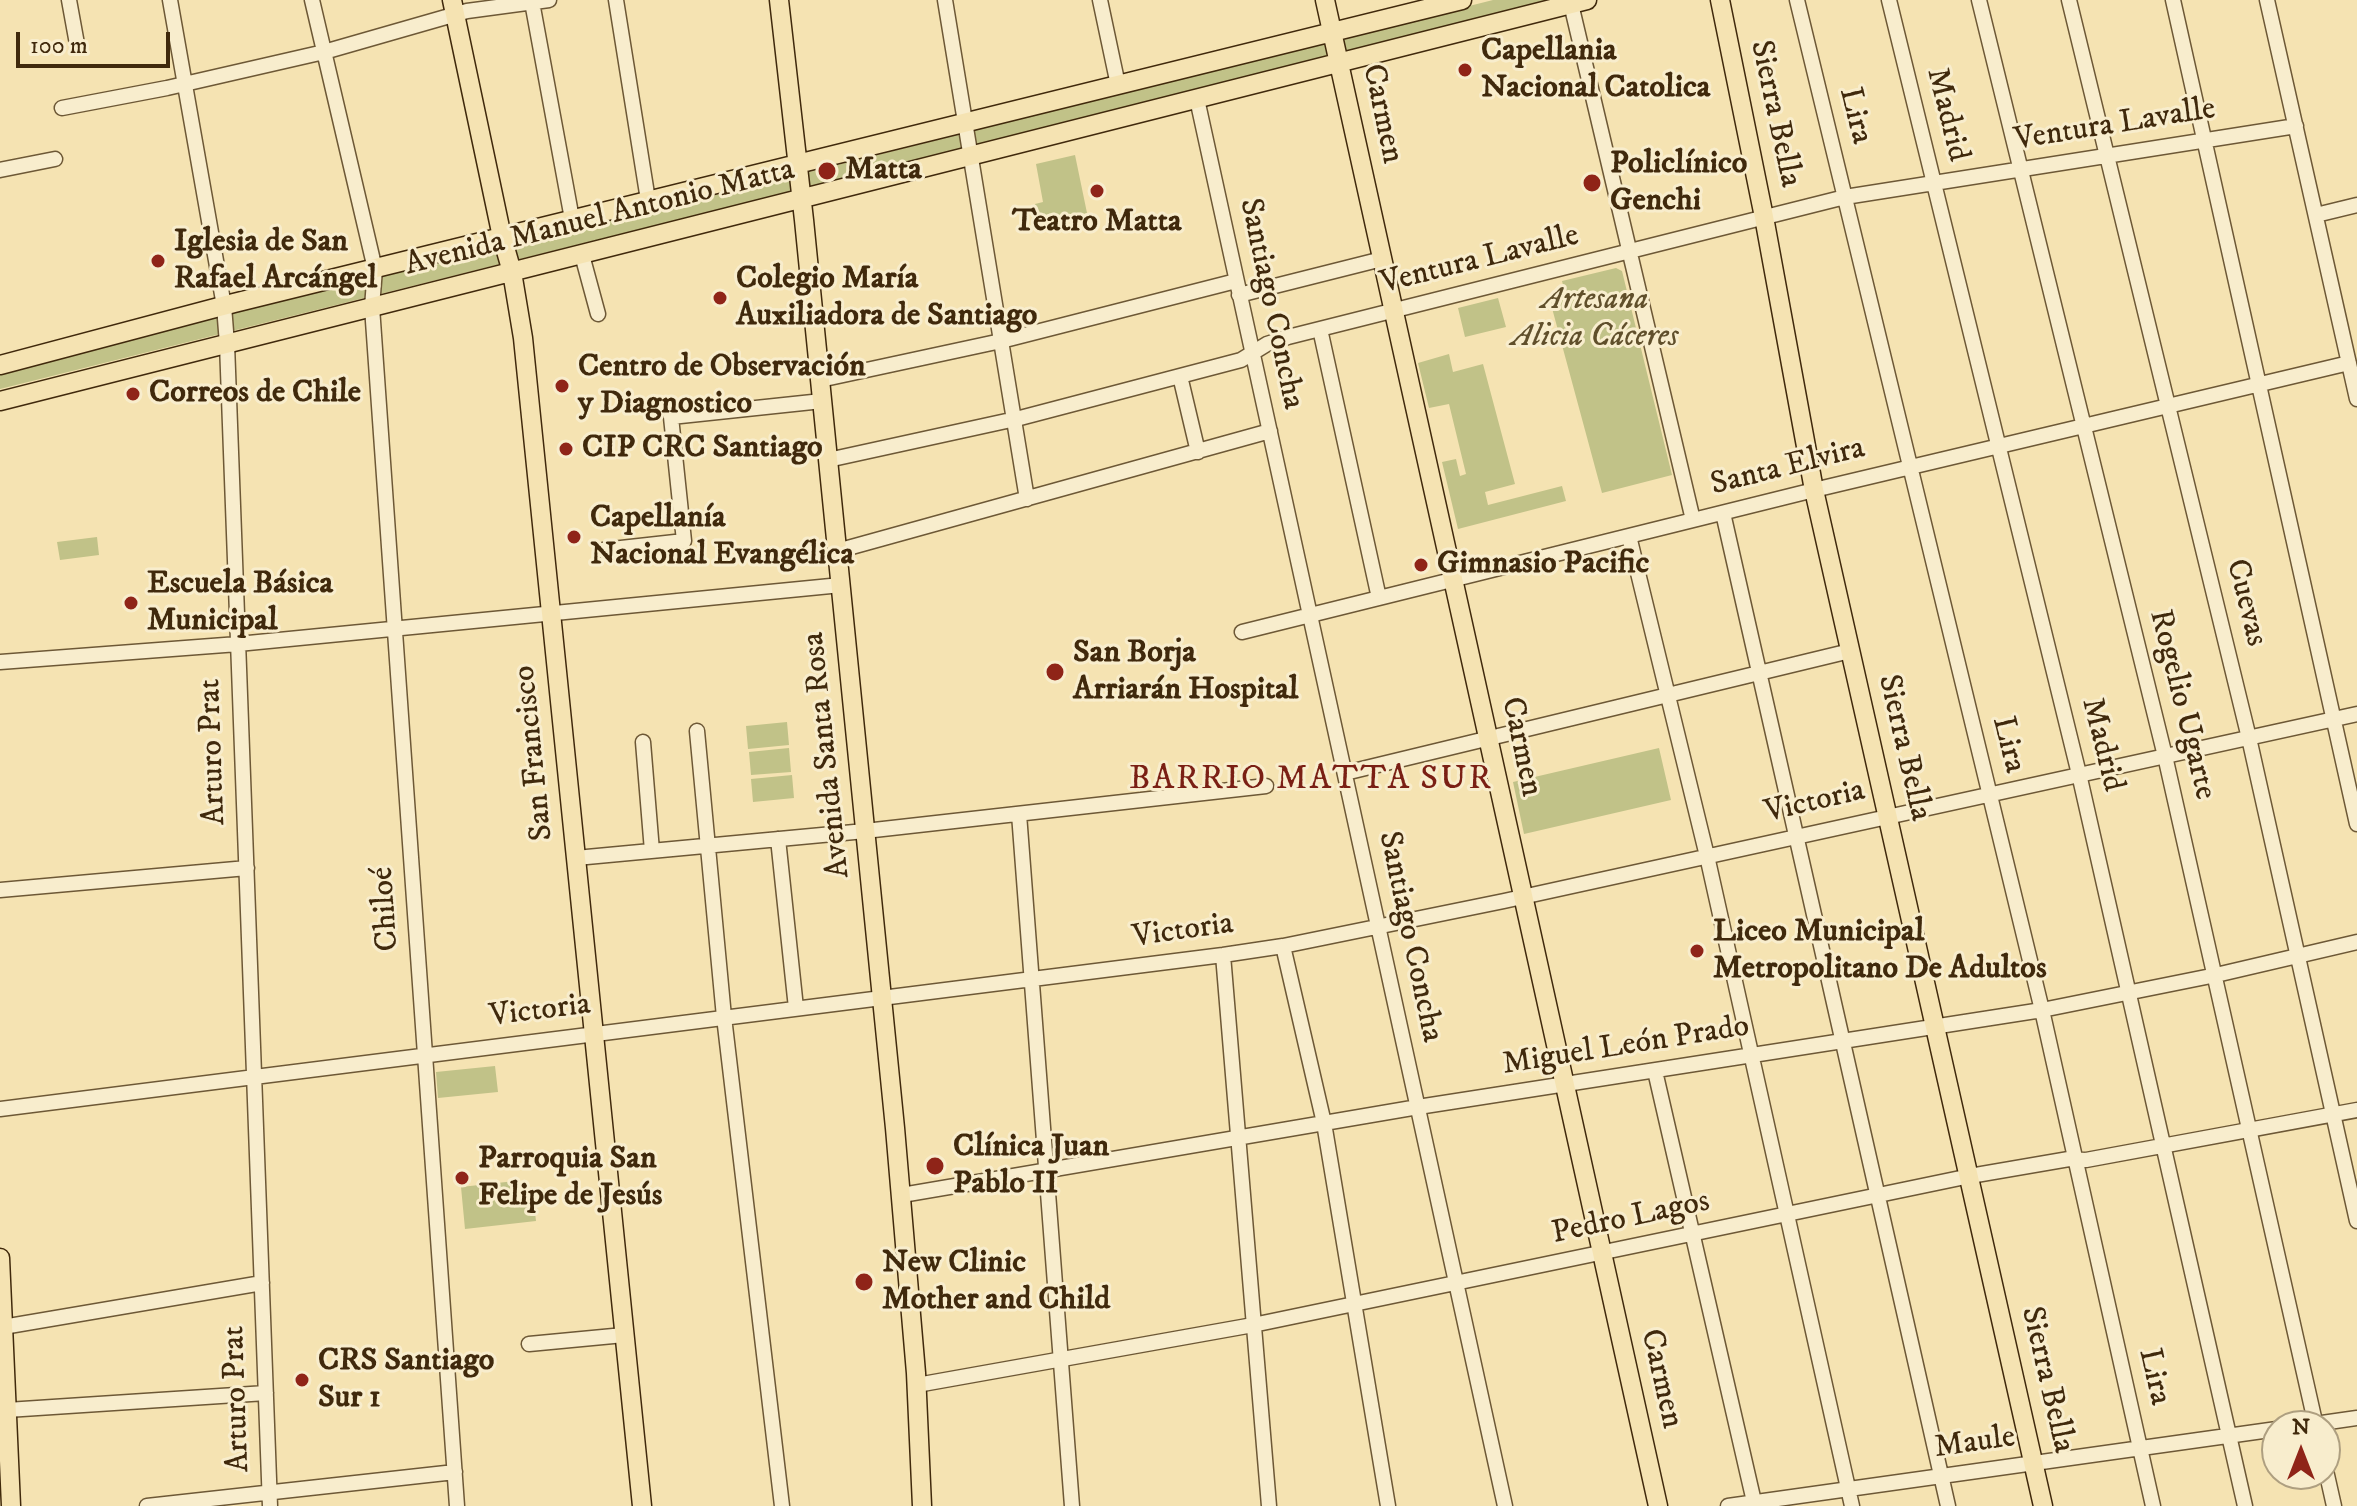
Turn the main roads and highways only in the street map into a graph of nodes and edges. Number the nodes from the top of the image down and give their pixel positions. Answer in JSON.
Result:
{"nodes":[{"id":1,"x":779,"y":0,"type":"edge"},
{"id":2,"x":1325,"y":0,"type":"edge"},
{"id":3,"x":1462,"y":0,"type":"edge"},
{"id":4,"x":1720,"y":0,"type":"edge"},
{"id":5,"x":1579,"y":2,"type":"edge"},
{"id":6,"x":454,"y":7,"type":"edge"},
{"id":7,"x":1403,"y":7,"type":"edge"},
{"id":8,"x":1332,"y":32,"type":"junction"},
{"id":9,"x":1338,"y":63,"type":"junction"},
{"id":10,"x":1127,"y":83,"type":"junction"},
{"id":11,"x":1143,"y":113,"type":"junction"},
{"id":12,"x":798,"y":164,"type":"junction"},
{"id":13,"x":802,"y":200,"type":"junction"},
{"id":14,"x":502,"y":237,"type":"junction"},
{"id":15,"x":512,"y":272,"type":"junction"},
{"id":16,"x":0,"y":365,"type":"edge"},
{"id":17,"x":0,"y":401,"type":"edge"},
{"id":18,"x":0,"y":1258,"type":"edge"},
{"id":19,"x":11,"y":1506,"type":"edge"},
{"id":20,"x":642,"y":1506,"type":"edge"},
{"id":21,"x":922,"y":1506,"type":"edge"},
{"id":22,"x":1658,"y":1506,"type":"edge"},
{"id":23,"x":2043,"y":1506,"type":"edge"}],
"edges":[{"from":1,"to":12,"type":"main road","name":"Avenida Santa Rosa"},
{"from":2,"to":8,"type":"main road","name":"Carmen"},
{"from":3,"to":7,"type":"main road","name":"Avenida Manuel Antonio Matta"},
{"from":4,"to":23,"type":"main road","name":"Sierra Bella"},
{"from":5,"to":9,"type":"main road","name":"Avenida Manuel Antonio Matta"},
{"from":6,"to":14,"type":"main road","name":"San Francisco"},
{"from":7,"to":8,"type":"main road","name":"Avenida Manuel Antonio Matta"},
{"from":8,"to":9,"type":"main road","name":"Carmen"},
{"from":8,"to":10,"type":"main road","name":"Avenida Manuel Antonio Matta"},
{"from":9,"to":11,"type":"main road","name":"Avenida Manuel Antonio Matta"},
{"from":9,"to":22,"type":"main road","name":"Carmen"},
{"from":10,"to":11,"type":"main road"},
{"from":10,"to":12,"type":"main road","name":"Avenida Manuel Antonio Matta"},
{"from":11,"to":13,"type":"main road","name":"Avenida Manuel Antonio Matta"},
{"from":12,"to":13,"type":"main road","name":"Avenida Santa Rosa"},
{"from":12,"to":14,"type":"main road","name":"Avenida Manuel Antonio Matta"},
{"from":13,"to":15,"type":"main road","name":"Avenida Manuel Antonio Matta"},
{"from":13,"to":21,"type":"main road","name":"Avenida Santa Rosa"},
{"from":14,"to":15,"type":"main road","name":"San Francisco"},
{"from":14,"to":16,"type":"main road","name":"Avenida Manuel Antonio Matta"},
{"from":15,"to":17,"type":"main road","name":"Avenida Manuel Antonio Matta"},
{"from":15,"to":20,"type":"main road","name":"San Francisco"},
{"from":18,"to":19,"type":"main road"}]}
